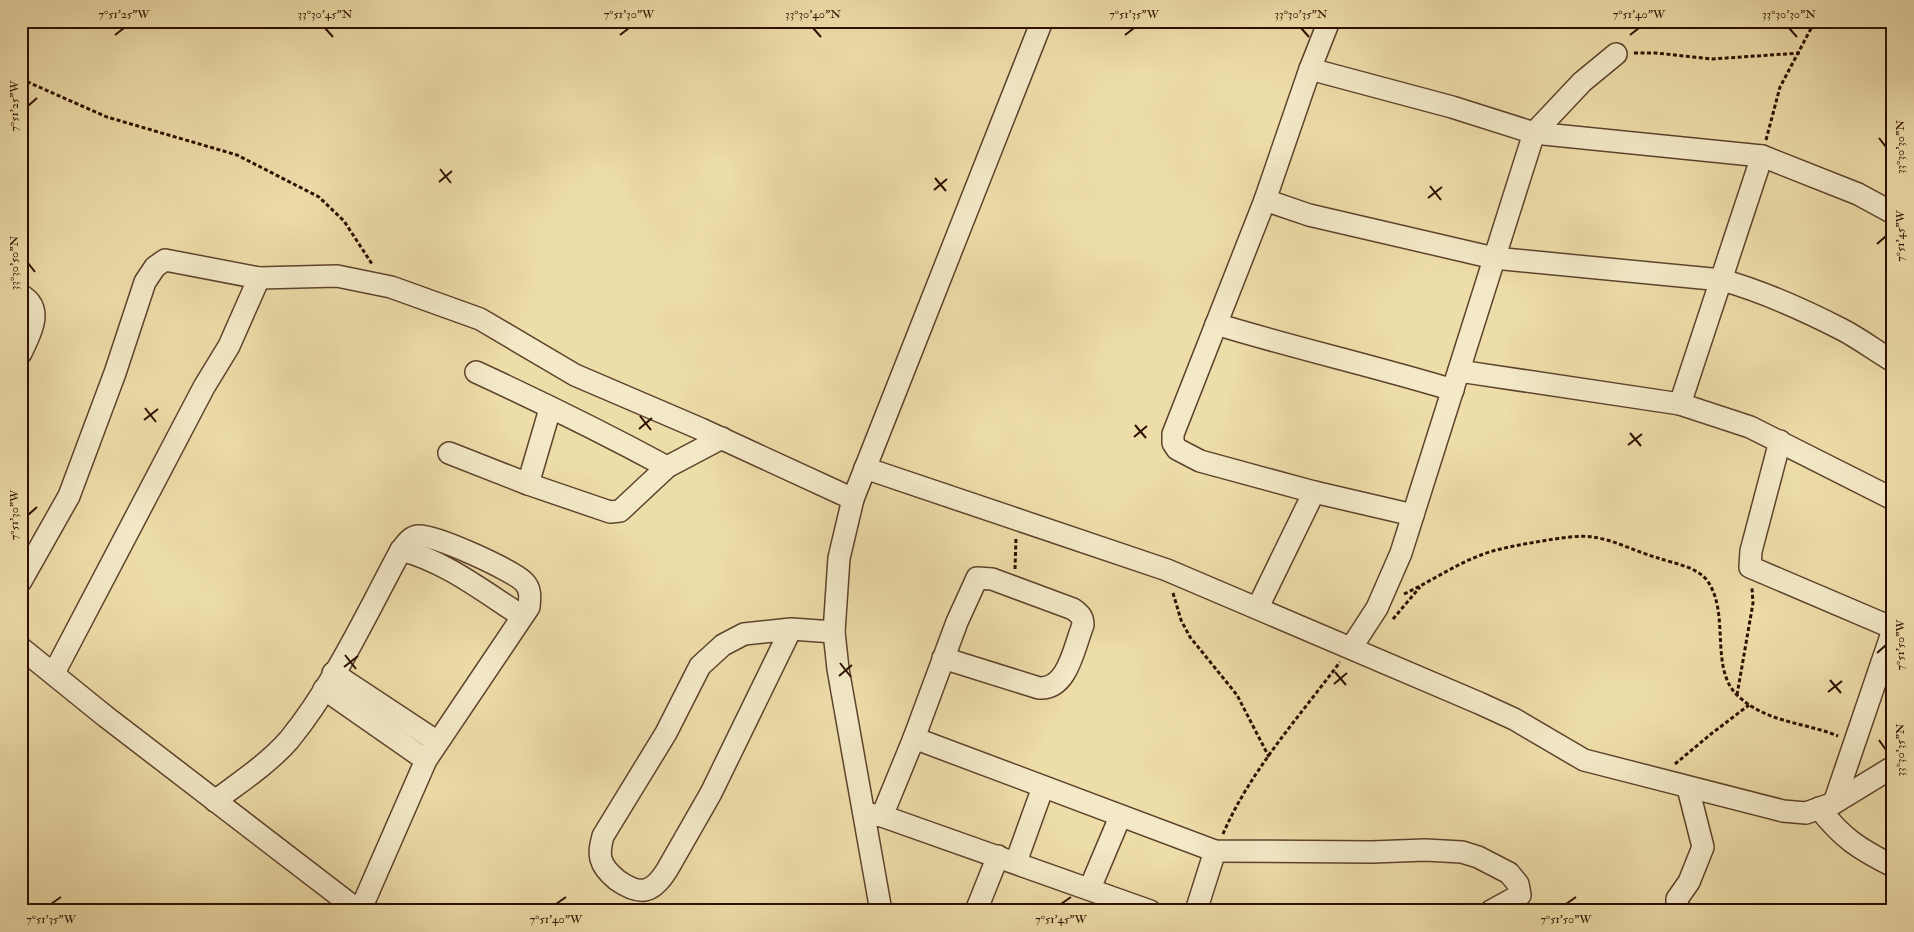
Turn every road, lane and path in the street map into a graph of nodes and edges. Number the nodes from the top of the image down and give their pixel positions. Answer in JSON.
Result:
{"nodes":[{"id":1,"x":1042,"y":21,"type":"edge"},
{"id":2,"x":1328,"y":21,"type":"edge"},
{"id":3,"x":1815,"y":21,"type":"edge"},
{"id":4,"x":1800,"y":53,"type":"junction"},
{"id":5,"x":1616,"y":54,"type":"joint"},
{"id":6,"x":1310,"y":69,"type":"junction"},
{"id":7,"x":21,"y":79,"type":"edge"},
{"id":8,"x":1534,"y":133,"type":"junction"},
{"id":9,"x":1762,"y":156,"type":"junction"},
{"id":10,"x":1265,"y":200,"type":"junction"},
{"id":11,"x":1893,"y":213,"type":"edge"},
{"id":12,"x":1494,"y":258,"type":"junction"},
{"id":13,"x":259,"y":278,"type":"junction"},
{"id":14,"x":1722,"y":280,"type":"junction"},
{"id":15,"x":391,"y":287,"type":"junction"},
{"id":16,"x":21,"y":295,"type":"edge"},
{"id":17,"x":1216,"y":324,"type":"junction"},
{"id":18,"x":21,"y":353,"type":"edge"},
{"id":19,"x":1893,"y":361,"type":"edge"},
{"id":20,"x":476,"y":372,"type":"dead end"},
{"id":21,"x":1456,"y":380,"type":"junction"},
{"id":22,"x":1680,"y":404,"type":"junction"},
{"id":23,"x":550,"y":409,"type":"junction"},
{"id":24,"x":722,"y":438,"type":"junction"},
{"id":25,"x":1780,"y":441,"type":"junction"},
{"id":26,"x":449,"y":453,"type":"dead end"},
{"id":27,"x":667,"y":467,"type":"junction"},
{"id":28,"x":866,"y":468,"type":"junction"},
{"id":29,"x":528,"y":484,"type":"junction"},
{"id":30,"x":1314,"y":492,"type":"junction"},
{"id":31,"x":853,"y":499,"type":"junction"},
{"id":32,"x":1893,"y":499,"type":"edge"},
{"id":33,"x":1413,"y":515,"type":"junction"},
{"id":34,"x":1019,"y":522,"type":"junction"},
{"id":35,"x":401,"y":550,"type":"junction"},
{"id":36,"x":1750,"y":567,"type":"junction"},
{"id":37,"x":1167,"y":570,"type":"junction"},
{"id":38,"x":21,"y":581,"type":"edge"},
{"id":39,"x":1027,"y":591,"type":"junction"},
{"id":40,"x":1258,"y":607,"type":"junction"},
{"id":41,"x":1377,"y":608,"type":"junction"},
{"id":42,"x":522,"y":616,"type":"junction"},
{"id":43,"x":791,"y":629,"type":"junction"},
{"id":44,"x":1893,"y":629,"type":"edge"},
{"id":45,"x":834,"y":632,"type":"junction"},
{"id":46,"x":21,"y":648,"type":"edge"},
{"id":47,"x":1351,"y":648,"type":"junction"},
{"id":48,"x":943,"y":658,"type":"junction"},
{"id":49,"x":54,"y":674,"type":"junction"},
{"id":50,"x":329,"y":681,"type":"junction"},
{"id":51,"x":1737,"y":696,"type":"junction"},
{"id":52,"x":1749,"y":705,"type":"junction"},
{"id":53,"x":914,"y":738,"type":"junction"},
{"id":54,"x":436,"y":741,"type":"junction"},
{"id":55,"x":1855,"y":743,"type":"junction"},
{"id":56,"x":1269,"y":757,"type":"junction"},
{"id":57,"x":426,"y":760,"type":"junction"},
{"id":58,"x":1893,"y":767,"type":"edge"},
{"id":59,"x":1658,"y":780,"type":"junction"},
{"id":60,"x":1043,"y":787,"type":"junction"},
{"id":61,"x":1688,"y":788,"type":"junction"},
{"id":62,"x":216,"y":801,"type":"junction"},
{"id":63,"x":1826,"y":806,"type":"junction"},
{"id":64,"x":873,"y":815,"type":"junction"},
{"id":65,"x":1120,"y":817,"type":"junction"},
{"id":66,"x":1216,"y":851,"type":"junction"},
{"id":67,"x":1007,"y":859,"type":"junction"},
{"id":68,"x":1893,"y":866,"type":"edge"},
{"id":69,"x":1090,"y":888,"type":"junction"},
{"id":70,"x":360,"y":911,"type":"edge"},
{"id":71,"x":881,"y":911,"type":"edge"},
{"id":72,"x":976,"y":911,"type":"edge"},
{"id":73,"x":1150,"y":911,"type":"edge"},
{"id":74,"x":1196,"y":911,"type":"edge"},
{"id":75,"x":1491,"y":911,"type":"edge"},
{"id":76,"x":1681,"y":911,"type":"edge"}],
"edges":[{"from":1,"to":28,"type":"street"},
{"from":2,"to":6,"type":"street"},
{"from":3,"to":4,"type":"path"},
{"from":4,"to":5,"type":"path"},
{"from":4,"to":9,"type":"path"},
{"from":5,"to":8,"type":"street"},
{"from":6,"to":8,"type":"street"},
{"from":6,"to":10,"type":"street"},
{"from":7,"to":15,"type":"path"},
{"from":8,"to":9,"type":"street"},
{"from":8,"to":12,"type":"street"},
{"from":9,"to":11,"type":"street"},
{"from":9,"to":14,"type":"street"},
{"from":10,"to":12,"type":"street"},
{"from":10,"to":17,"type":"street"},
{"from":12,"to":14,"type":"street"},
{"from":12,"to":21,"type":"street"},
{"from":13,"to":15,"type":"street"},
{"from":13,"to":38,"type":"street"},
{"from":13,"to":49,"type":"street"},
{"from":14,"to":19,"type":"street"},
{"from":14,"to":22,"type":"street"},
{"from":15,"to":24,"type":"street"},
{"from":16,"to":18,"type":"street"},
{"from":17,"to":21,"type":"street"},
{"from":17,"to":30,"type":"street"},
{"from":20,"to":23,"type":"street"},
{"from":21,"to":22,"type":"street"},
{"from":21,"to":33,"type":"street"},
{"from":22,"to":25,"type":"street"},
{"from":23,"to":27,"type":"street"},
{"from":23,"to":29,"type":"street"},
{"from":24,"to":27,"type":"street"},
{"from":24,"to":31,"type":"street"},
{"from":25,"to":32,"type":"street"},
{"from":25,"to":36,"type":"street"},
{"from":26,"to":29,"type":"street"},
{"from":27,"to":29,"type":"street"},
{"from":28,"to":31,"type":"street"},
{"from":28,"to":34,"type":"street"},
{"from":30,"to":33,"type":"street"},
{"from":30,"to":40,"type":"street"},
{"from":31,"to":45,"type":"street"},
{"from":33,"to":41,"type":"street"},
{"from":34,"to":37,"type":"street"},
{"from":34,"to":39,"type":"path"},
{"from":35,"to":42,"type":"street"},
{"from":35,"to":42,"type":"street"},
{"from":35,"to":50,"type":"street"},
{"from":36,"to":44,"type":"street"},
{"from":36,"to":51,"type":"path"},
{"from":37,"to":40,"type":"street"},
{"from":37,"to":56,"type":"path"},
{"from":39,"to":48,"type":"street"},
{"from":39,"to":48,"type":"street"},
{"from":40,"to":47,"type":"street"},
{"from":41,"to":47,"type":"street"},
{"from":41,"to":51,"type":"path"},
{"from":42,"to":54,"type":"street"},
{"from":43,"to":43,"type":"street"},
{"from":43,"to":45,"type":"street"},
{"from":44,"to":55,"type":"street"},
{"from":45,"to":64,"type":"street"},
{"from":46,"to":49,"type":"street"},
{"from":47,"to":56,"type":"path"},
{"from":47,"to":59,"type":"street"},
{"from":48,"to":53,"type":"street"},
{"from":49,"to":62,"type":"street"},
{"from":50,"to":54,"type":"street"},
{"from":50,"to":57,"type":"street"},
{"from":50,"to":62,"type":"street"},
{"from":51,"to":52,"type":"path"},
{"from":52,"to":55,"type":"path"},
{"from":52,"to":59,"type":"path"},
{"from":53,"to":60,"type":"street"},
{"from":53,"to":64,"type":"street"},
{"from":54,"to":57,"type":"street"},
{"from":55,"to":63,"type":"street"},
{"from":56,"to":66,"type":"path"},
{"from":57,"to":70,"type":"street"},
{"from":58,"to":63,"type":"street"},
{"from":59,"to":61,"type":"street"},
{"from":60,"to":65,"type":"street"},
{"from":60,"to":67,"type":"street"},
{"from":61,"to":63,"type":"street"},
{"from":61,"to":76,"type":"street"},
{"from":62,"to":70,"type":"street"},
{"from":63,"to":68,"type":"street"},
{"from":64,"to":67,"type":"street"},
{"from":64,"to":71,"type":"street"},
{"from":65,"to":66,"type":"street"},
{"from":65,"to":69,"type":"street"},
{"from":66,"to":74,"type":"street"},
{"from":66,"to":75,"type":"street"},
{"from":67,"to":69,"type":"street"},
{"from":67,"to":72,"type":"street"},
{"from":69,"to":73,"type":"street"}]}
